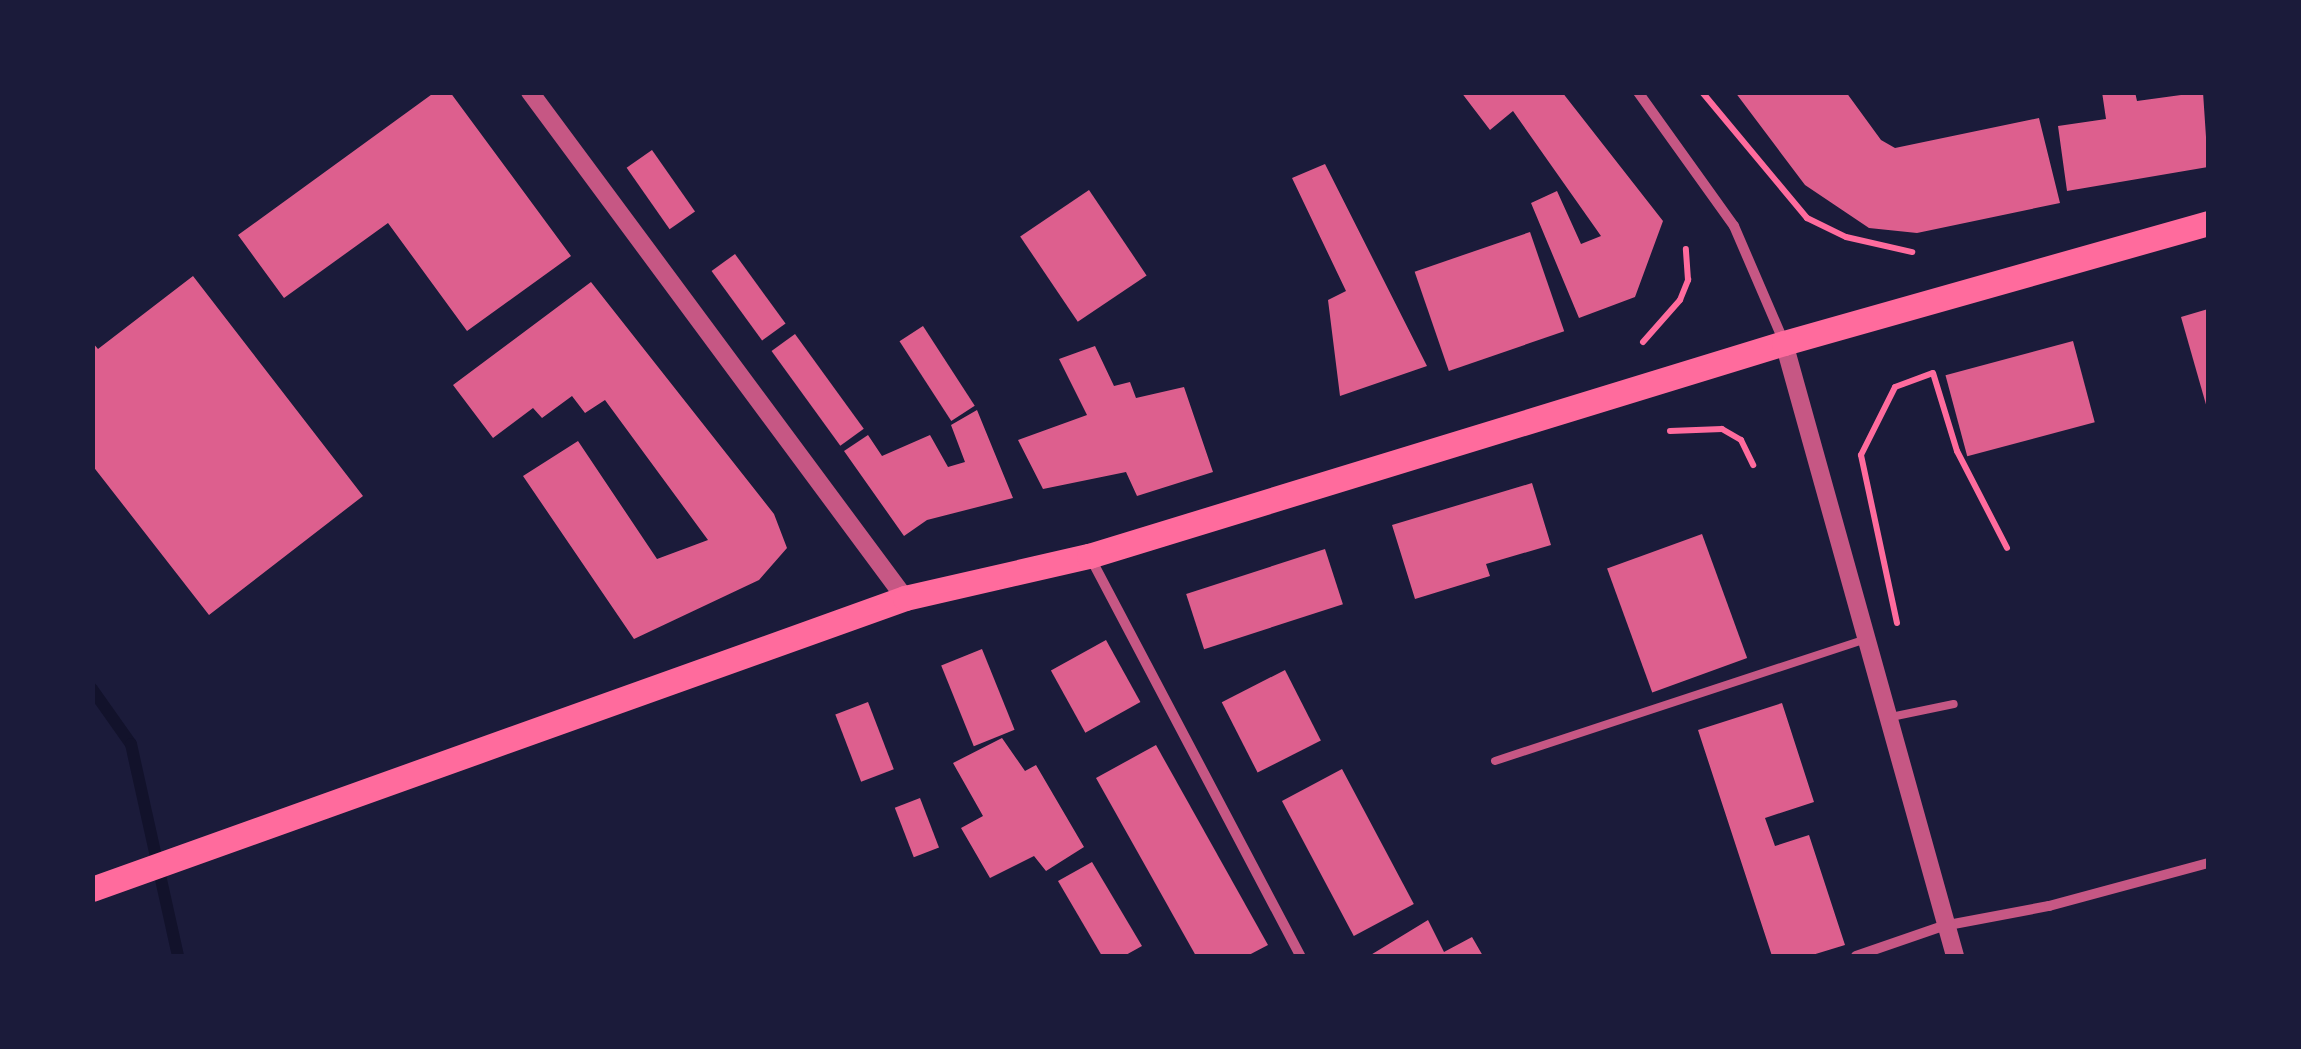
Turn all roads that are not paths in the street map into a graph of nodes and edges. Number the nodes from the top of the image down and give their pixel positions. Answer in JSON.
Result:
{"nodes":[{"id":1,"x":530,"y":92,"type":"edge"},
{"id":2,"x":1638,"y":92,"type":"edge"},
{"id":3,"x":2208,"y":223,"type":"edge"},
{"id":4,"x":1784,"y":343,"type":"junction"},
{"id":5,"x":1089,"y":556,"type":"junction"},
{"id":6,"x":904,"y":598,"type":"junction"},
{"id":7,"x":1865,"y":639,"type":"junction"},
{"id":8,"x":1954,"y":704,"type":"dead end"},
{"id":9,"x":1886,"y":718,"type":"junction"},
{"id":10,"x":1495,"y":761,"type":"dead end"},
{"id":11,"x":2208,"y":862,"type":"edge"},
{"id":12,"x":92,"y":890,"type":"edge"},
{"id":13,"x":1943,"y":926,"type":"junction"},
{"id":14,"x":1300,"y":956,"type":"edge"},
{"id":15,"x":1856,"y":956,"type":"edge"},
{"id":16,"x":1955,"y":956,"type":"edge"}],
"edges":[{"from":1,"to":6,"type":"street"},
{"from":2,"to":4,"type":"street"},
{"from":3,"to":4,"type":"main road"},
{"from":4,"to":5,"type":"main road"},
{"from":4,"to":7,"type":"street"},
{"from":5,"to":6,"type":"main road"},
{"from":5,"to":14,"type":"street"},
{"from":6,"to":12,"type":"main road"},
{"from":7,"to":9,"type":"street"},
{"from":7,"to":10,"type":"lane"},
{"from":8,"to":9,"type":"lane"},
{"from":9,"to":13,"type":"street"},
{"from":11,"to":13,"type":"street"},
{"from":13,"to":15,"type":"street"},
{"from":13,"to":16,"type":"street"}]}
